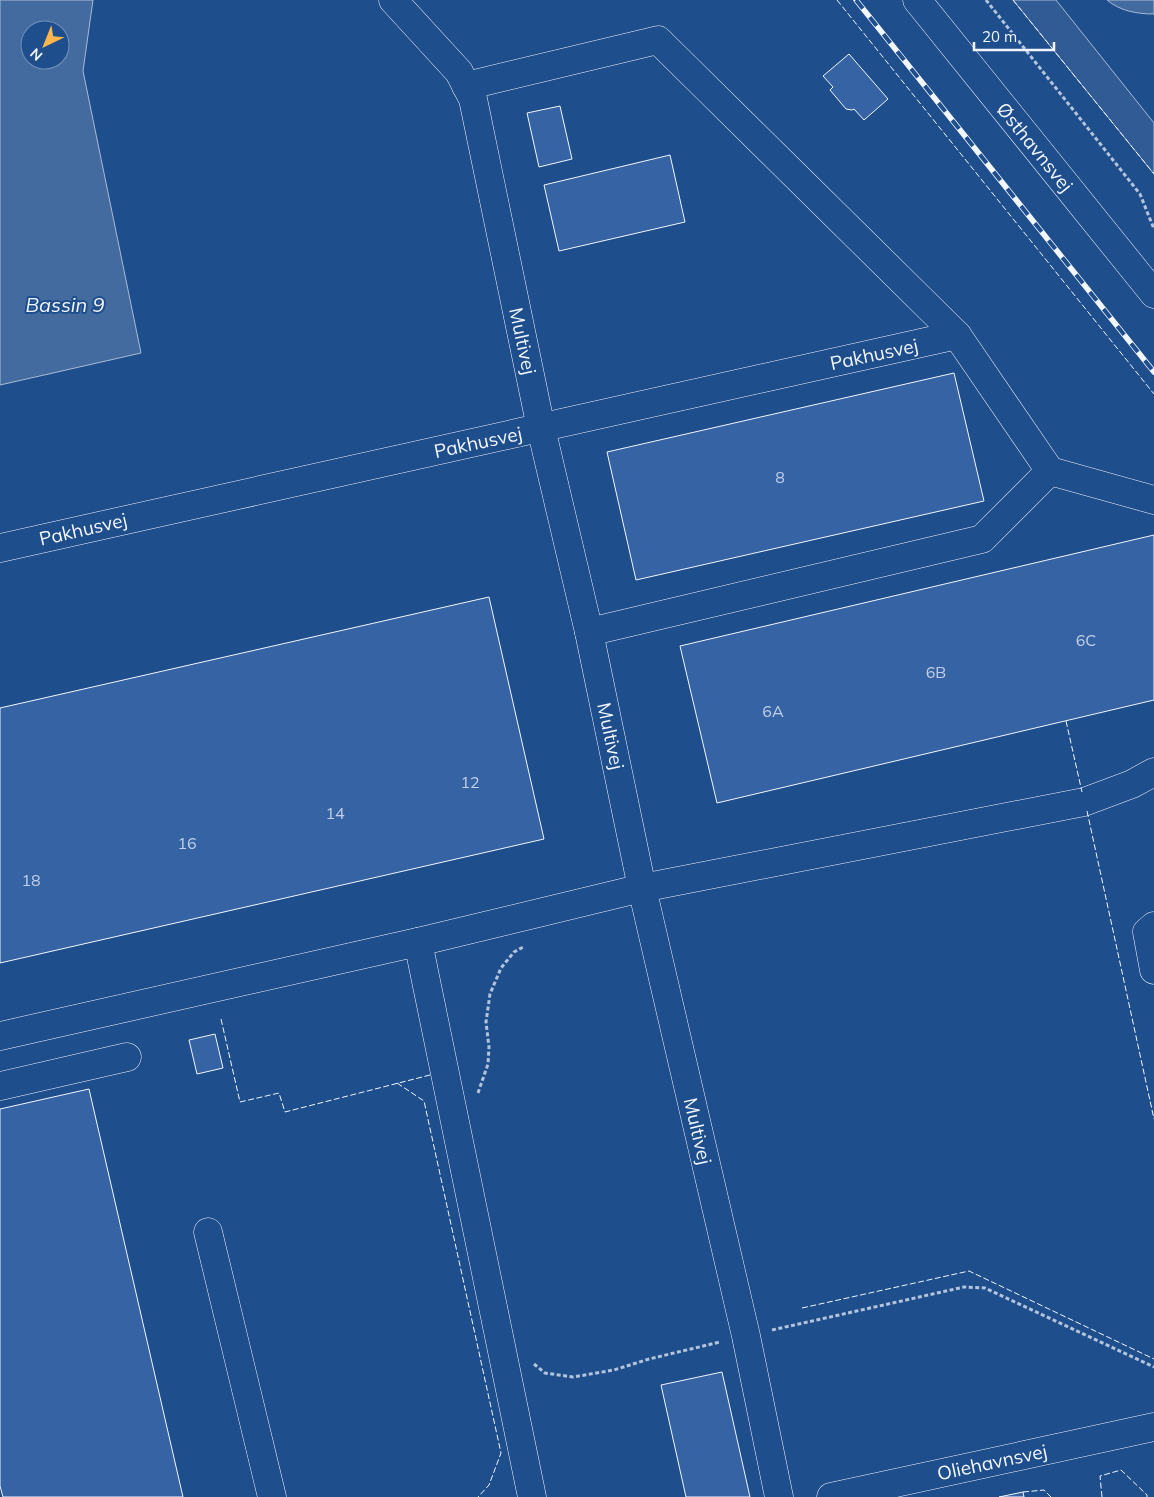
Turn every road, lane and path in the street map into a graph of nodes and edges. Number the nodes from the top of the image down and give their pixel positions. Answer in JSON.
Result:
{"nodes":[{"id":1,"x":393,"y":0,"type":"edge"},
{"id":2,"x":917,"y":0,"type":"edge"},
{"id":3,"x":986,"y":0,"type":"edge"},
{"id":4,"x":466,"y":86,"type":"junction"},
{"id":5,"x":1154,"y":229,"type":"edge"},
{"id":6,"x":1154,"y":294,"type":"edge"},
{"id":7,"x":957,"y":335,"type":"junction"},
{"id":8,"x":541,"y":428,"type":"junction"},
{"id":9,"x":1050,"y":471,"type":"junction"},
{"id":10,"x":1154,"y":500,"type":"edge"},
{"id":11,"x":0,"y":548,"type":"edge"},
{"id":12,"x":589,"y":632,"type":"junction"},
{"id":13,"x":1154,"y":772,"type":"edge"},
{"id":14,"x":642,"y":888,"type":"junction"},
{"id":15,"x":1154,"y":926,"type":"edge"},
{"id":16,"x":418,"y":942,"type":"junction"},
{"id":17,"x":1154,"y":970,"type":"edge"},
{"id":18,"x":0,"y":1036,"type":"edge"},
{"id":19,"x":127,"y":1057,"type":"dead end"},
{"id":20,"x":0,"y":1086,"type":"edge"},
{"id":21,"x":208,"y":1232,"type":"dead end"},
{"id":22,"x":1152,"y":1434,"type":"edge"},
{"id":23,"x":272,"y":1497,"type":"edge"},
{"id":24,"x":532,"y":1497,"type":"edge"},
{"id":25,"x":779,"y":1497,"type":"edge"},
{"id":26,"x":831,"y":1497,"type":"edge"}],
"edges":[{"from":1,"to":4,"type":"street","name":"Multivej"},
{"from":2,"to":6,"type":"street","name":"Østhavnsvej"},
{"from":3,"to":5,"type":"path"},
{"from":4,"to":7,"type":"street"},
{"from":4,"to":8,"type":"street","name":"Multivej"},
{"from":7,"to":8,"type":"street","name":"Pakhusvej"},
{"from":7,"to":9,"type":"street"},
{"from":8,"to":11,"type":"street","name":"Pakhusvej"},
{"from":8,"to":12,"type":"street","name":"Multivej"},
{"from":9,"to":10,"type":"street"},
{"from":9,"to":12,"type":"street"},
{"from":12,"to":14,"type":"street","name":"Multivej"},
{"from":13,"to":14,"type":"street"},
{"from":14,"to":16,"type":"street"},
{"from":14,"to":25,"type":"street","name":"Multivej"},
{"from":15,"to":17,"type":"street"},
{"from":16,"to":18,"type":"street"},
{"from":16,"to":24,"type":"street"},
{"from":19,"to":20,"type":"street"},
{"from":21,"to":23,"type":"street"},
{"from":22,"to":26,"type":"street","name":"Oliehavnsvej"}]}
